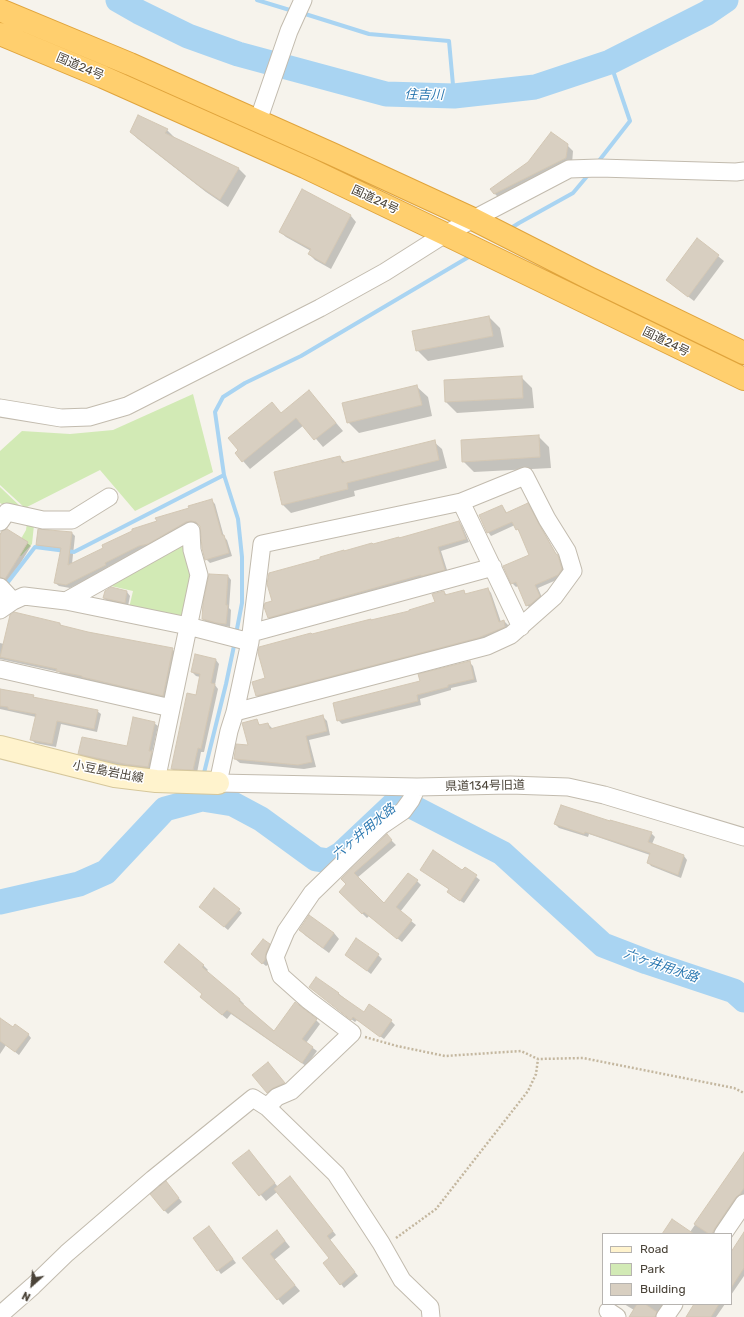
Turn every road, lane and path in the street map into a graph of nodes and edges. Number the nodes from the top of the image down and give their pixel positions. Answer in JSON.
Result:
{"nodes":[{"id":1,"x":303,"y":0,"type":"edge"},
{"id":2,"x":0,"y":10,"type":"edge"},
{"id":3,"x":0,"y":34,"type":"edge"},
{"id":4,"x":258,"y":121,"type":"junction"},
{"id":5,"x":744,"y":171,"type":"edge"},
{"id":6,"x":482,"y":224,"type":"junction"},
{"id":7,"x":445,"y":234,"type":"junction"},
{"id":8,"x":744,"y":353,"type":"edge"},
{"id":9,"x":744,"y":380,"type":"edge"},
{"id":10,"x":0,"y":408,"type":"edge"},
{"id":11,"x":109,"y":497,"type":"dead end"},
{"id":12,"x":461,"y":502,"type":"junction"},
{"id":13,"x":2,"y":514,"type":"edge"},
{"id":14,"x":493,"y":567,"type":"junction"},
{"id":15,"x":5,"y":598,"type":"edge"},
{"id":16,"x":66,"y":601,"type":"junction"},
{"id":17,"x":188,"y":626,"type":"junction"},
{"id":18,"x":521,"y":626,"type":"junction"},
{"id":19,"x":242,"y":638,"type":"junction"},
{"id":20,"x":0,"y":668,"type":"edge"},
{"id":21,"x":171,"y":708,"type":"junction"},
{"id":22,"x":235,"y":712,"type":"junction"},
{"id":23,"x":0,"y":747,"type":"edge"},
{"id":24,"x":156,"y":781,"type":"junction"},
{"id":25,"x":218,"y":783,"type":"junction"},
{"id":26,"x":411,"y":799,"type":"junction"},
{"id":27,"x":744,"y":838,"type":"edge"},
{"id":28,"x":352,"y":1033,"type":"junction"},
{"id":29,"x":538,"y":1059,"type":"junction"},
{"id":30,"x":744,"y":1093,"type":"edge"},
{"id":31,"x":267,"y":1107,"type":"junction"},
{"id":32,"x":744,"y":1203,"type":"edge"},
{"id":33,"x":724,"y":1233,"type":"edge"},
{"id":34,"x":383,"y":1247,"type":"junction"},
{"id":35,"x":673,"y":1305,"type":"edge"},
{"id":36,"x":0,"y":1315,"type":"edge"},
{"id":37,"x":431,"y":1317,"type":"edge"},
{"id":38,"x":665,"y":1317,"type":"edge"}],
"edges":[{"from":1,"to":4,"type":"street"},
{"from":2,"to":4,"type":"highway","name":"国道24号"},
{"from":3,"to":7,"type":"highway","name":"国道24号"},
{"from":4,"to":6,"type":"highway","name":"国道24号"},
{"from":5,"to":6,"type":"street"},
{"from":6,"to":7,"type":"street"},
{"from":6,"to":8,"type":"highway","name":"国道24号"},
{"from":7,"to":9,"type":"highway","name":"国道24号"},
{"from":7,"to":10,"type":"street"},
{"from":11,"to":13,"type":"street"},
{"from":12,"to":14,"type":"street"},
{"from":12,"to":18,"type":"street"},
{"from":12,"to":19,"type":"street"},
{"from":14,"to":18,"type":"street"},
{"from":14,"to":19,"type":"street"},
{"from":15,"to":16,"type":"street"},
{"from":16,"to":17,"type":"street"},
{"from":16,"to":17,"type":"street"},
{"from":17,"to":19,"type":"street"},
{"from":17,"to":21,"type":"street"},
{"from":18,"to":22,"type":"street"},
{"from":19,"to":22,"type":"street"},
{"from":20,"to":21,"type":"street"},
{"from":21,"to":24,"type":"street"},
{"from":22,"to":25,"type":"street"},
{"from":23,"to":24,"type":"main road","name":"小豆島岩出線"},
{"from":24,"to":25,"type":"main road","name":"小豆島岩出線"},
{"from":25,"to":26,"type":"street","name":"県道134号旧道"},
{"from":26,"to":27,"type":"street","name":"県道134号旧道"},
{"from":26,"to":28,"type":"street"},
{"from":28,"to":29,"type":"path"},
{"from":28,"to":31,"type":"street"},
{"from":29,"to":30,"type":"path"},
{"from":29,"to":34,"type":"path"},
{"from":31,"to":34,"type":"street"},
{"from":31,"to":36,"type":"street"},
{"from":32,"to":33,"type":"street"},
{"from":34,"to":37,"type":"street"},
{"from":35,"to":38,"type":"street"}]}
